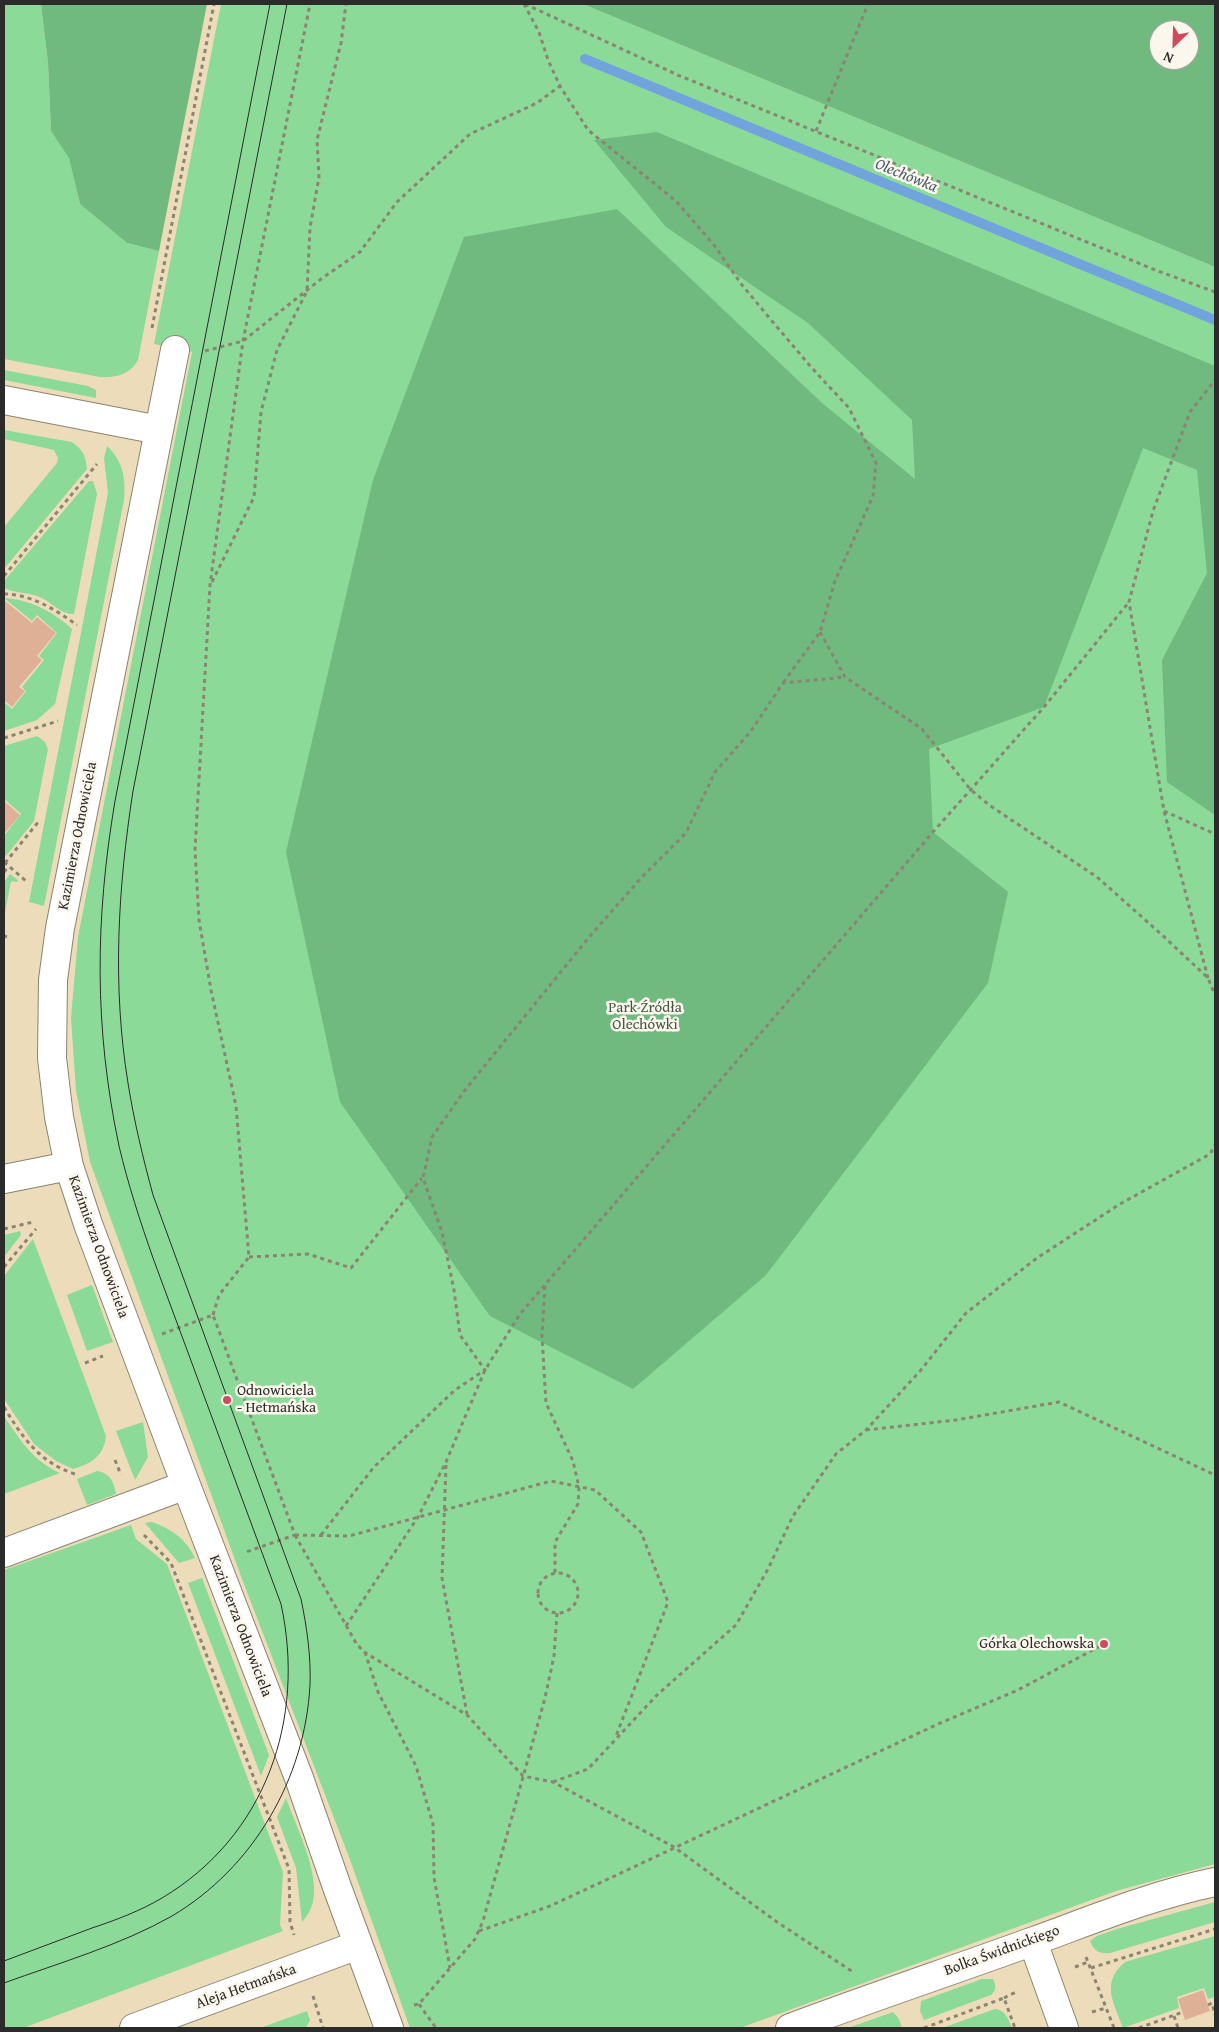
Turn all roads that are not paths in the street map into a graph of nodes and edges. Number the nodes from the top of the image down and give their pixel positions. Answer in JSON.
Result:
{"nodes":[{"id":1,"x":175,"y":350,"type":"road end"},
{"id":2,"x":4,"y":400,"type":"edge"},
{"id":3,"x":159,"y":430,"type":"junction"},
{"id":4,"x":69,"y":1166,"type":"junction"},
{"id":5,"x":4,"y":1179,"type":"edge"},
{"id":6,"x":186,"y":1485,"type":"junction"},
{"id":7,"x":4,"y":1553,"type":"edge"},
{"id":8,"x":1215,"y":1882,"type":"edge"},
{"id":9,"x":1033,"y":1942,"type":"junction"},
{"id":10,"x":358,"y":1945,"type":"junction"},
{"id":11,"x":134,"y":2028,"type":"edge"},
{"id":12,"x":389,"y":2028,"type":"edge"},
{"id":13,"x":790,"y":2028,"type":"edge"},
{"id":14,"x":1064,"y":2028,"type":"edge"}],
"edges":[{"from":1,"to":3,"type":"street","name":"Kazimierza Odnowiciela"},
{"from":2,"to":3,"type":"street"},
{"from":3,"to":4,"type":"street","name":"Kazimierza Odnowiciela"},
{"from":4,"to":5,"type":"street"},
{"from":4,"to":6,"type":"street","name":"Kazimierza Odnowiciela"},
{"from":6,"to":7,"type":"street"},
{"from":6,"to":10,"type":"street","name":"Kazimierza Odnowiciela"},
{"from":8,"to":9,"type":"street","name":"Bolka Świdnickiego"},
{"from":9,"to":13,"type":"street","name":"Bolka Świdnickiego"},
{"from":9,"to":14,"type":"street"},
{"from":10,"to":11,"type":"street","name":"Aleja Hetmańska"},
{"from":10,"to":12,"type":"street","name":"Kazimierza Odnowiciela"}]}
